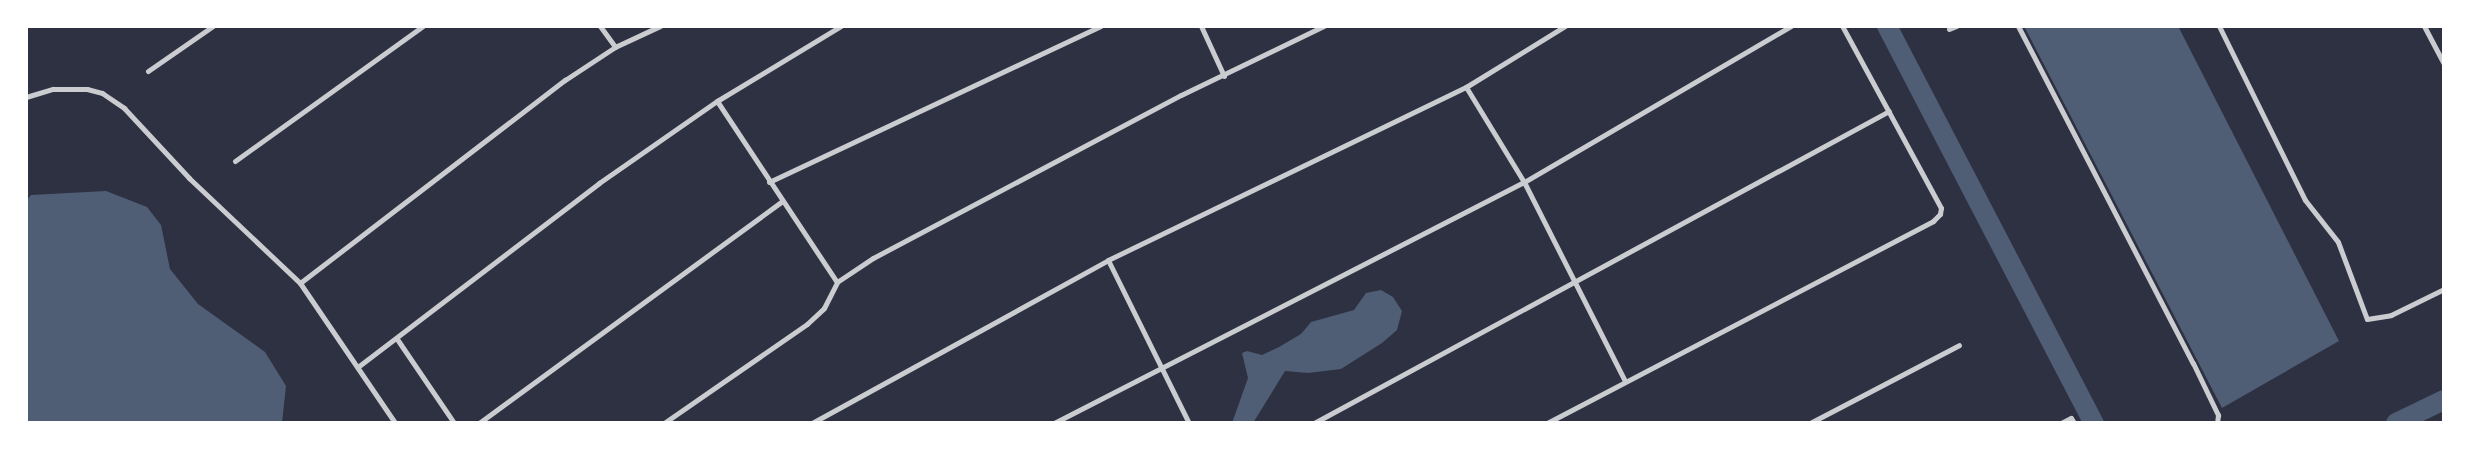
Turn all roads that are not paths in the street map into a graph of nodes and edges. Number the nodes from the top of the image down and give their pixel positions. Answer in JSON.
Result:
{"nodes":[{"id":1,"x":200,"y":26,"type":"edge"},
{"id":2,"x":212,"y":26,"type":"edge"},
{"id":3,"x":423,"y":26,"type":"edge"},
{"id":4,"x":600,"y":26,"type":"edge"},
{"id":5,"x":660,"y":26,"type":"edge"},
{"id":6,"x":841,"y":26,"type":"edge"},
{"id":7,"x":1100,"y":26,"type":"edge"},
{"id":8,"x":1201,"y":26,"type":"edge"},
{"id":9,"x":1324,"y":26,"type":"edge"},
{"id":10,"x":1565,"y":26,"type":"edge"},
{"id":11,"x":1791,"y":26,"type":"edge"},
{"id":12,"x":1842,"y":26,"type":"edge"},
{"id":13,"x":1956,"y":26,"type":"edge"},
{"id":14,"x":2018,"y":26,"type":"edge"},
{"id":15,"x":2219,"y":26,"type":"edge"},
{"id":16,"x":2424,"y":26,"type":"edge"},
{"id":17,"x":1950,"y":29,"type":"dead end"},
{"id":18,"x":204,"y":32,"type":"junction"},
{"id":19,"x":615,"y":47,"type":"junction"},
{"id":20,"x":2444,"y":64,"type":"edge"},
{"id":21,"x":148,"y":72,"type":"dead end"},
{"id":22,"x":1224,"y":76,"type":"junction"},
{"id":23,"x":1466,"y":87,"type":"junction"},
{"id":24,"x":26,"y":97,"type":"edge"},
{"id":25,"x":716,"y":101,"type":"junction"},
{"id":26,"x":1889,"y":111,"type":"junction"},
{"id":27,"x":235,"y":161,"type":"dead end"},
{"id":28,"x":769,"y":182,"type":"junction"},
{"id":29,"x":1524,"y":182,"type":"junction"},
{"id":30,"x":781,"y":202,"type":"junction"},
{"id":31,"x":1108,"y":260,"type":"junction"},
{"id":32,"x":837,"y":282,"type":"junction"},
{"id":33,"x":1574,"y":282,"type":"junction"},
{"id":34,"x":300,"y":284,"type":"junction"},
{"id":35,"x":2444,"y":289,"type":"edge"},
{"id":36,"x":397,"y":339,"type":"junction"},
{"id":37,"x":1959,"y":345,"type":"dead end"},
{"id":38,"x":359,"y":366,"type":"junction"},
{"id":39,"x":1159,"y":367,"type":"junction"},
{"id":40,"x":1625,"y":381,"type":"junction"},
{"id":41,"x":395,"y":423,"type":"edge"},
{"id":42,"x":454,"y":423,"type":"edge"},
{"id":43,"x":478,"y":423,"type":"edge"},
{"id":44,"x":664,"y":423,"type":"edge"},
{"id":45,"x":812,"y":423,"type":"edge"},
{"id":46,"x":1054,"y":423,"type":"edge"},
{"id":47,"x":1189,"y":423,"type":"edge"},
{"id":48,"x":1314,"y":423,"type":"edge"},
{"id":49,"x":1547,"y":423,"type":"edge"},
{"id":50,"x":1810,"y":423,"type":"edge"},
{"id":51,"x":2061,"y":423,"type":"edge"},
{"id":52,"x":2074,"y":423,"type":"edge"},
{"id":53,"x":2217,"y":423,"type":"edge"}],
"edges":[{"from":1,"to":18,"type":"street"},
{"from":2,"to":18,"type":"street"},
{"from":3,"to":27,"type":"street"},
{"from":4,"to":19,"type":"street"},
{"from":5,"to":19,"type":"street"},
{"from":6,"to":25,"type":"street"},
{"from":7,"to":28,"type":"street"},
{"from":8,"to":22,"type":"street"},
{"from":9,"to":22,"type":"street"},
{"from":10,"to":23,"type":"street"},
{"from":11,"to":29,"type":"street"},
{"from":12,"to":26,"type":"street"},
{"from":13,"to":17,"type":"street"},
{"from":14,"to":53,"type":"street"},
{"from":15,"to":35,"type":"street"},
{"from":16,"to":20,"type":"street"},
{"from":18,"to":21,"type":"street"},
{"from":19,"to":34,"type":"street"},
{"from":22,"to":32,"type":"street"},
{"from":23,"to":29,"type":"street"},
{"from":23,"to":31,"type":"street"},
{"from":24,"to":34,"type":"street"},
{"from":25,"to":28,"type":"street"},
{"from":25,"to":36,"type":"street"},
{"from":26,"to":33,"type":"street"},
{"from":26,"to":40,"type":"street"},
{"from":28,"to":30,"type":"street"},
{"from":29,"to":33,"type":"street"},
{"from":29,"to":39,"type":"street"},
{"from":30,"to":32,"type":"street"},
{"from":30,"to":43,"type":"street"},
{"from":31,"to":39,"type":"street"},
{"from":31,"to":45,"type":"street"},
{"from":32,"to":44,"type":"street"},
{"from":33,"to":40,"type":"street"},
{"from":33,"to":48,"type":"street"},
{"from":34,"to":38,"type":"street"},
{"from":36,"to":38,"type":"street"},
{"from":36,"to":42,"type":"street"},
{"from":37,"to":50,"type":"street"},
{"from":38,"to":41,"type":"street"},
{"from":39,"to":46,"type":"street"},
{"from":39,"to":47,"type":"street"},
{"from":40,"to":49,"type":"street"},
{"from":51,"to":52,"type":"street"}]}
